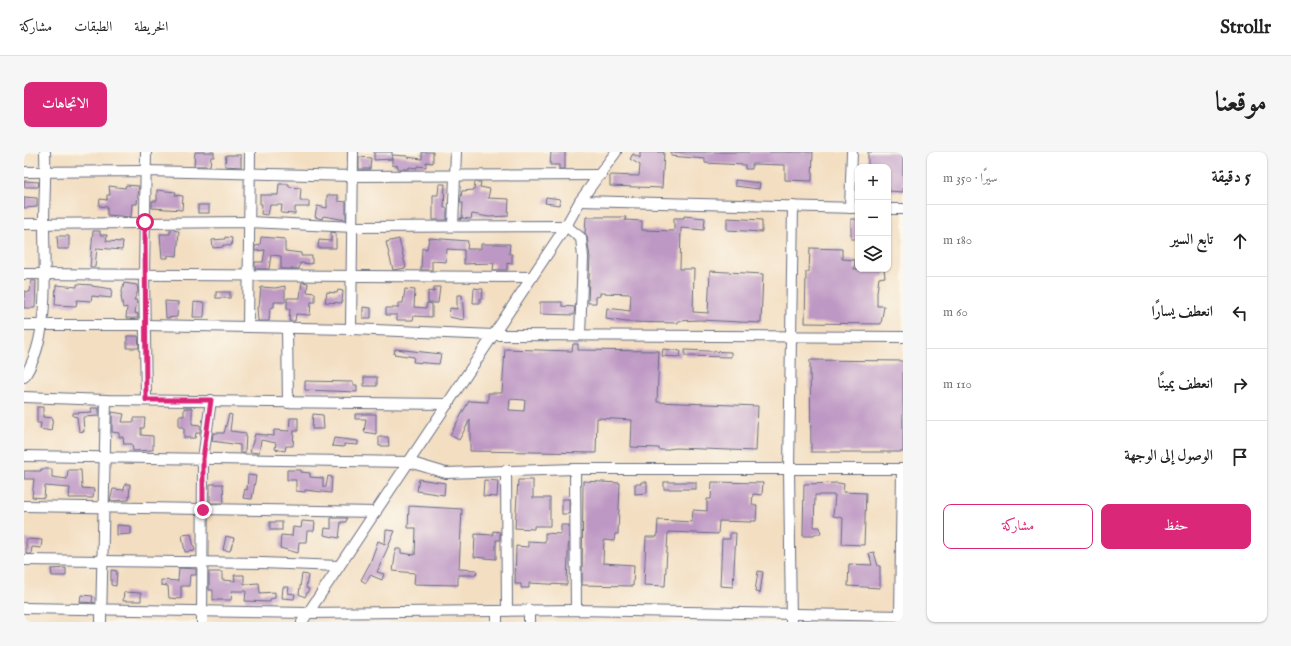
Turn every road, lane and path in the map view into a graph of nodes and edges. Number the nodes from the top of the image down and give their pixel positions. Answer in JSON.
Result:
{"nodes":[{"id":1,"x":45,"y":152,"type":"edge"},
{"id":2,"x":146,"y":152,"type":"edge"},
{"id":3,"x":250,"y":152,"type":"edge"},
{"id":4,"x":353,"y":152,"type":"edge"},
{"id":5,"x":456,"y":152,"type":"edge"},
{"id":6,"x":616,"y":152,"type":"edge"},
{"id":7,"x":852,"y":152,"type":"edge"},
{"id":8,"x":146,"y":171,"type":"junction"},
{"id":9,"x":24,"y":172,"type":"edge"},
{"id":10,"x":45,"y":172,"type":"junction"},
{"id":11,"x":251,"y":173,"type":"junction"},
{"id":12,"x":601,"y":175,"type":"junction"},
{"id":13,"x":353,"y":176,"type":"junction"},
{"id":14,"x":455,"y":176,"type":"junction"},
{"id":15,"x":580,"y":201,"type":"junction"},
{"id":16,"x":792,"y":206,"type":"junction"},
{"id":17,"x":854,"y":208,"type":"edge"},
{"id":18,"x":891,"y":209,"type":"edge"},
{"id":19,"x":903,"y":209,"type":"edge"},
{"id":20,"x":145,"y":222,"type":"junction"},
{"id":21,"x":249,"y":222,"type":"junction"},
{"id":22,"x":24,"y":224,"type":"edge"},
{"id":23,"x":44,"y":224,"type":"junction"},
{"id":24,"x":452,"y":226,"type":"junction"},
{"id":25,"x":566,"y":226,"type":"junction"},
{"id":26,"x":354,"y":227,"type":"junction"},
{"id":27,"x":24,"y":274,"type":"edge"},
{"id":28,"x":45,"y":274,"type":"junction"},
{"id":29,"x":144,"y":275,"type":"junction"},
{"id":30,"x":248,"y":276,"type":"junction"},
{"id":31,"x":352,"y":276,"type":"junction"},
{"id":32,"x":532,"y":277,"type":"junction"},
{"id":33,"x":24,"y":325,"type":"edge"},
{"id":34,"x":146,"y":325,"type":"junction"},
{"id":35,"x":42,"y":326,"type":"junction"},
{"id":36,"x":248,"y":327,"type":"junction"},
{"id":37,"x":286,"y":328,"type":"junction"},
{"id":38,"x":351,"y":329,"type":"junction"},
{"id":39,"x":494,"y":335,"type":"junction"},
{"id":40,"x":580,"y":335,"type":"junction"},
{"id":41,"x":792,"y":337,"type":"junction"},
{"id":42,"x":903,"y":337,"type":"edge"},
{"id":43,"x":24,"y":377,"type":"edge"},
{"id":44,"x":24,"y":397,"type":"edge"},
{"id":45,"x":106,"y":400,"type":"junction"},
{"id":46,"x":146,"y":400,"type":"junction"},
{"id":47,"x":211,"y":400,"type":"junction"},
{"id":48,"x":288,"y":403,"type":"junction"},
{"id":49,"x":448,"y":404,"type":"junction"},
{"id":50,"x":24,"y":456,"type":"edge"},
{"id":51,"x":104,"y":456,"type":"junction"},
{"id":52,"x":203,"y":459,"type":"junction"},
{"id":53,"x":408,"y":462,"type":"junction"},
{"id":54,"x":575,"y":469,"type":"junction"},
{"id":55,"x":789,"y":469,"type":"junction"},
{"id":56,"x":903,"y":469,"type":"edge"},
{"id":57,"x":506,"y":470,"type":"junction"},
{"id":58,"x":24,"y":506,"type":"edge"},
{"id":59,"x":103,"y":508,"type":"junction"},
{"id":60,"x":203,"y":510,"type":"junction"},
{"id":61,"x":376,"y":512,"type":"junction"},
{"id":62,"x":24,"y":560,"type":"edge"},
{"id":63,"x":102,"y":562,"type":"junction"},
{"id":64,"x":203,"y":562,"type":"junction"},
{"id":65,"x":339,"y":566,"type":"junction"},
{"id":66,"x":24,"y":608,"type":"edge"},
{"id":67,"x":502,"y":610,"type":"junction"},
{"id":68,"x":529,"y":610,"type":"junction"},
{"id":69,"x":576,"y":610,"type":"junction"},
{"id":70,"x":102,"y":611,"type":"junction"},
{"id":71,"x":202,"y":611,"type":"junction"},
{"id":72,"x":902,"y":616,"type":"edge"},
{"id":73,"x":556,"y":617,"type":"edge"},
{"id":74,"x":654,"y":617,"type":"edge"},
{"id":75,"x":305,"y":618,"type":"edge"},
{"id":76,"x":791,"y":618,"type":"edge"},
{"id":77,"x":101,"y":622,"type":"edge"},
{"id":78,"x":202,"y":622,"type":"edge"},
{"id":79,"x":497,"y":622,"type":"edge"},
{"id":80,"x":529,"y":622,"type":"edge"}],
"edges":[{"from":1,"to":10,"type":"street"},
{"from":2,"to":8,"type":"street"},
{"from":3,"to":11,"type":"street"},
{"from":4,"to":13,"type":"street"},
{"from":5,"to":14,"type":"street"},
{"from":6,"to":12,"type":"street"},
{"from":7,"to":17,"type":"street"},
{"from":8,"to":10,"type":"street"},
{"from":8,"to":11,"type":"street"},
{"from":8,"to":20,"type":"street"},
{"from":9,"to":10,"type":"street"},
{"from":10,"to":23,"type":"street"},
{"from":11,"to":13,"type":"street"},
{"from":11,"to":21,"type":"street"},
{"from":12,"to":14,"type":"street"},
{"from":12,"to":15,"type":"street"},
{"from":13,"to":14,"type":"street"},
{"from":13,"to":26,"type":"street"},
{"from":14,"to":24,"type":"street"},
{"from":15,"to":16,"type":"street"},
{"from":15,"to":25,"type":"street"},
{"from":16,"to":17,"type":"street"},
{"from":16,"to":41,"type":"street"},
{"from":18,"to":19,"type":"street"},
{"from":20,"to":21,"type":"street"},
{"from":20,"to":23,"type":"street"},
{"from":20,"to":29,"type":"street"},
{"from":21,"to":26,"type":"street"},
{"from":21,"to":30,"type":"street"},
{"from":22,"to":23,"type":"street"},
{"from":23,"to":28,"type":"street"},
{"from":24,"to":25,"type":"street"},
{"from":24,"to":26,"type":"street"},
{"from":25,"to":32,"type":"street"},
{"from":25,"to":40,"type":"street"},
{"from":26,"to":31,"type":"street"},
{"from":27,"to":28,"type":"street"},
{"from":28,"to":29,"type":"street"},
{"from":28,"to":35,"type":"street"},
{"from":29,"to":30,"type":"street"},
{"from":29,"to":34,"type":"street"},
{"from":30,"to":31,"type":"street"},
{"from":30,"to":36,"type":"street"},
{"from":31,"to":32,"type":"street"},
{"from":31,"to":38,"type":"street"},
{"from":32,"to":39,"type":"street"},
{"from":33,"to":35,"type":"street"},
{"from":34,"to":35,"type":"street"},
{"from":34,"to":36,"type":"street"},
{"from":34,"to":46,"type":"street"},
{"from":35,"to":43,"type":"street"},
{"from":36,"to":37,"type":"street"},
{"from":37,"to":38,"type":"street"},
{"from":37,"to":48,"type":"street"},
{"from":38,"to":39,"type":"street"},
{"from":39,"to":40,"type":"street"},
{"from":39,"to":49,"type":"street"},
{"from":40,"to":41,"type":"street"},
{"from":41,"to":42,"type":"street"},
{"from":41,"to":55,"type":"street"},
{"from":44,"to":45,"type":"street"},
{"from":45,"to":46,"type":"street"},
{"from":45,"to":51,"type":"street"},
{"from":46,"to":47,"type":"street"},
{"from":47,"to":48,"type":"street"},
{"from":47,"to":52,"type":"street"},
{"from":48,"to":49,"type":"street"},
{"from":49,"to":53,"type":"street"},
{"from":50,"to":51,"type":"street"},
{"from":51,"to":52,"type":"street"},
{"from":51,"to":59,"type":"street"},
{"from":52,"to":53,"type":"street"},
{"from":52,"to":60,"type":"street"},
{"from":53,"to":57,"type":"street"},
{"from":53,"to":61,"type":"street"},
{"from":54,"to":55,"type":"street"},
{"from":54,"to":57,"type":"street"},
{"from":54,"to":69,"type":"street"},
{"from":55,"to":56,"type":"street"},
{"from":55,"to":76,"type":"street"},
{"from":56,"to":72,"type":"street"},
{"from":57,"to":67,"type":"street"},
{"from":58,"to":59,"type":"street"},
{"from":59,"to":60,"type":"street"},
{"from":59,"to":63,"type":"street"},
{"from":60,"to":61,"type":"street"},
{"from":60,"to":64,"type":"street"},
{"from":61,"to":65,"type":"street"},
{"from":62,"to":63,"type":"street"},
{"from":63,"to":64,"type":"street"},
{"from":63,"to":70,"type":"street"},
{"from":64,"to":65,"type":"street"},
{"from":64,"to":71,"type":"street"},
{"from":65,"to":75,"type":"street"},
{"from":66,"to":70,"type":"street"},
{"from":67,"to":68,"type":"street"},
{"from":67,"to":75,"type":"street"},
{"from":67,"to":79,"type":"street"},
{"from":68,"to":73,"type":"street"},
{"from":68,"to":80,"type":"street"},
{"from":69,"to":73,"type":"street"},
{"from":69,"to":74,"type":"street"},
{"from":70,"to":71,"type":"street"},
{"from":70,"to":77,"type":"street"},
{"from":71,"to":75,"type":"street"},
{"from":71,"to":78,"type":"street"},
{"from":72,"to":76,"type":"street"},
{"from":74,"to":76,"type":"street"}]}
